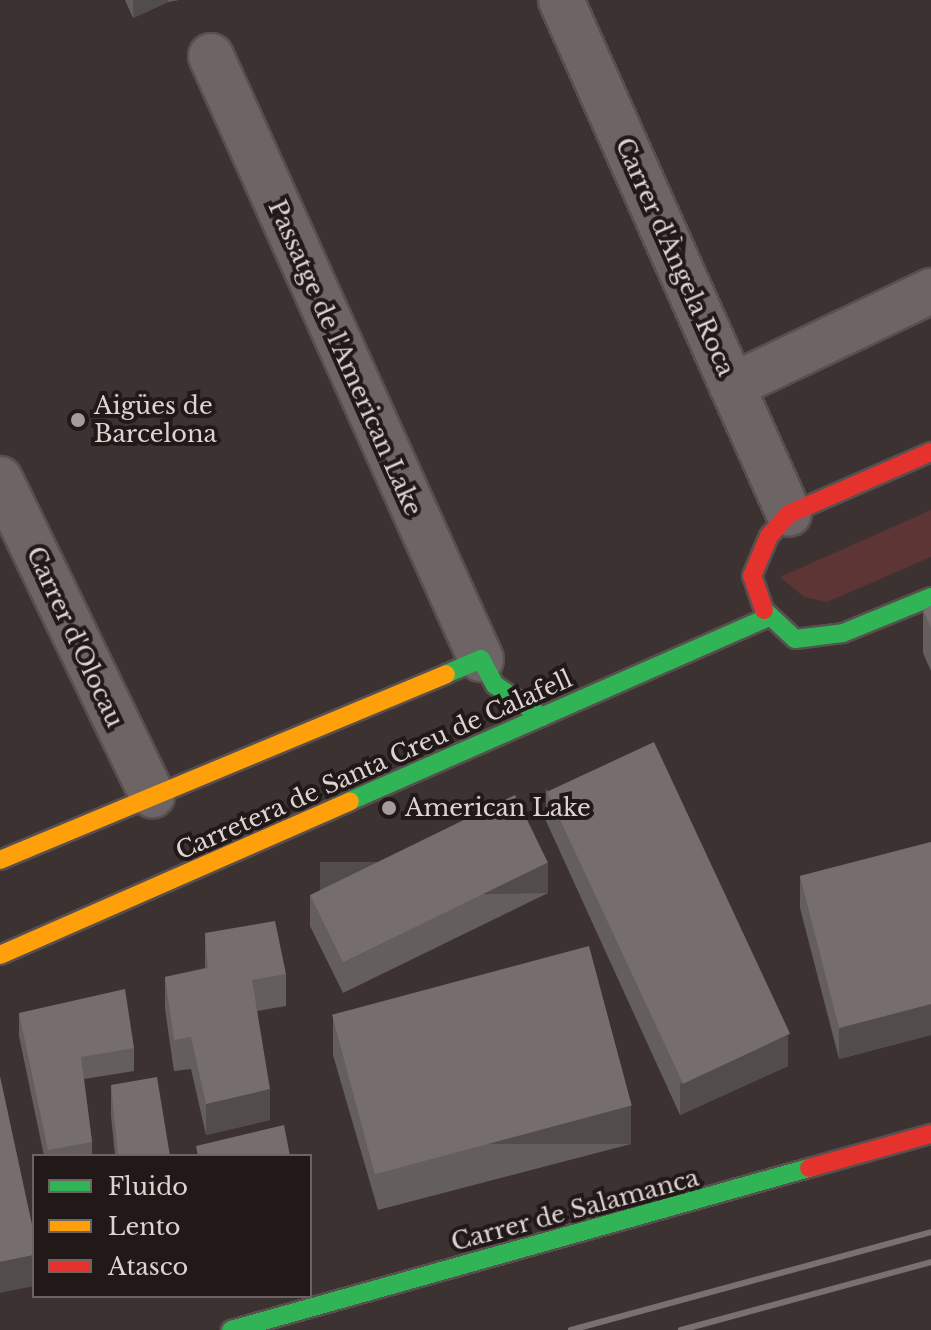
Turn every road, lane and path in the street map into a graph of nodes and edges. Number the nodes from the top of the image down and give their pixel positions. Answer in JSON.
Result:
{"nodes":[{"id":1,"x":561,"y":0,"type":"edge"},
{"id":2,"x":211,"y":56,"type":"dead end"},
{"id":3,"x":931,"y":291,"type":"edge"},
{"id":4,"x":732,"y":386,"type":"junction"},
{"id":5,"x":931,"y":452,"type":"edge"},
{"id":6,"x":1,"y":481,"type":"edge"},
{"id":7,"x":789,"y":514,"type":"junction"},
{"id":8,"x":931,"y":597,"type":"edge"},
{"id":9,"x":767,"y":618,"type":"junction"},
{"id":10,"x":481,"y":659,"type":"junction"},
{"id":11,"x":542,"y":717,"type":"junction"},
{"id":12,"x":152,"y":795,"type":"junction"},
{"id":13,"x":0,"y":860,"type":"edge"},
{"id":14,"x":0,"y":955,"type":"edge"},
{"id":15,"x":931,"y":1134,"type":"edge"},
{"id":16,"x":231,"y":1330,"type":"edge"}],
"edges":[{"from":1,"to":4,"type":"street","name":"Carrer d'Àngela Roca"},
{"from":2,"to":10,"type":"street","name":"Passatge de l'American Lake"},
{"from":3,"to":4,"type":"street"},
{"from":4,"to":7,"type":"street","name":"Carrer d'Àngela Roca"},
{"from":5,"to":7,"type":"street"},
{"from":6,"to":12,"type":"street","name":"Carrer d'Olocau"},
{"from":7,"to":9,"type":"street"},
{"from":8,"to":9,"type":"street"},
{"from":9,"to":11,"type":"street","name":"Carretera de Santa Creu de Calafell"},
{"from":10,"to":11,"type":"street"},
{"from":10,"to":12,"type":"street"},
{"from":11,"to":14,"type":"street","name":"Carretera de Santa Creu de Calafell"},
{"from":12,"to":13,"type":"street"},
{"from":15,"to":16,"type":"street","name":"Carrer de Salamanca"}]}
